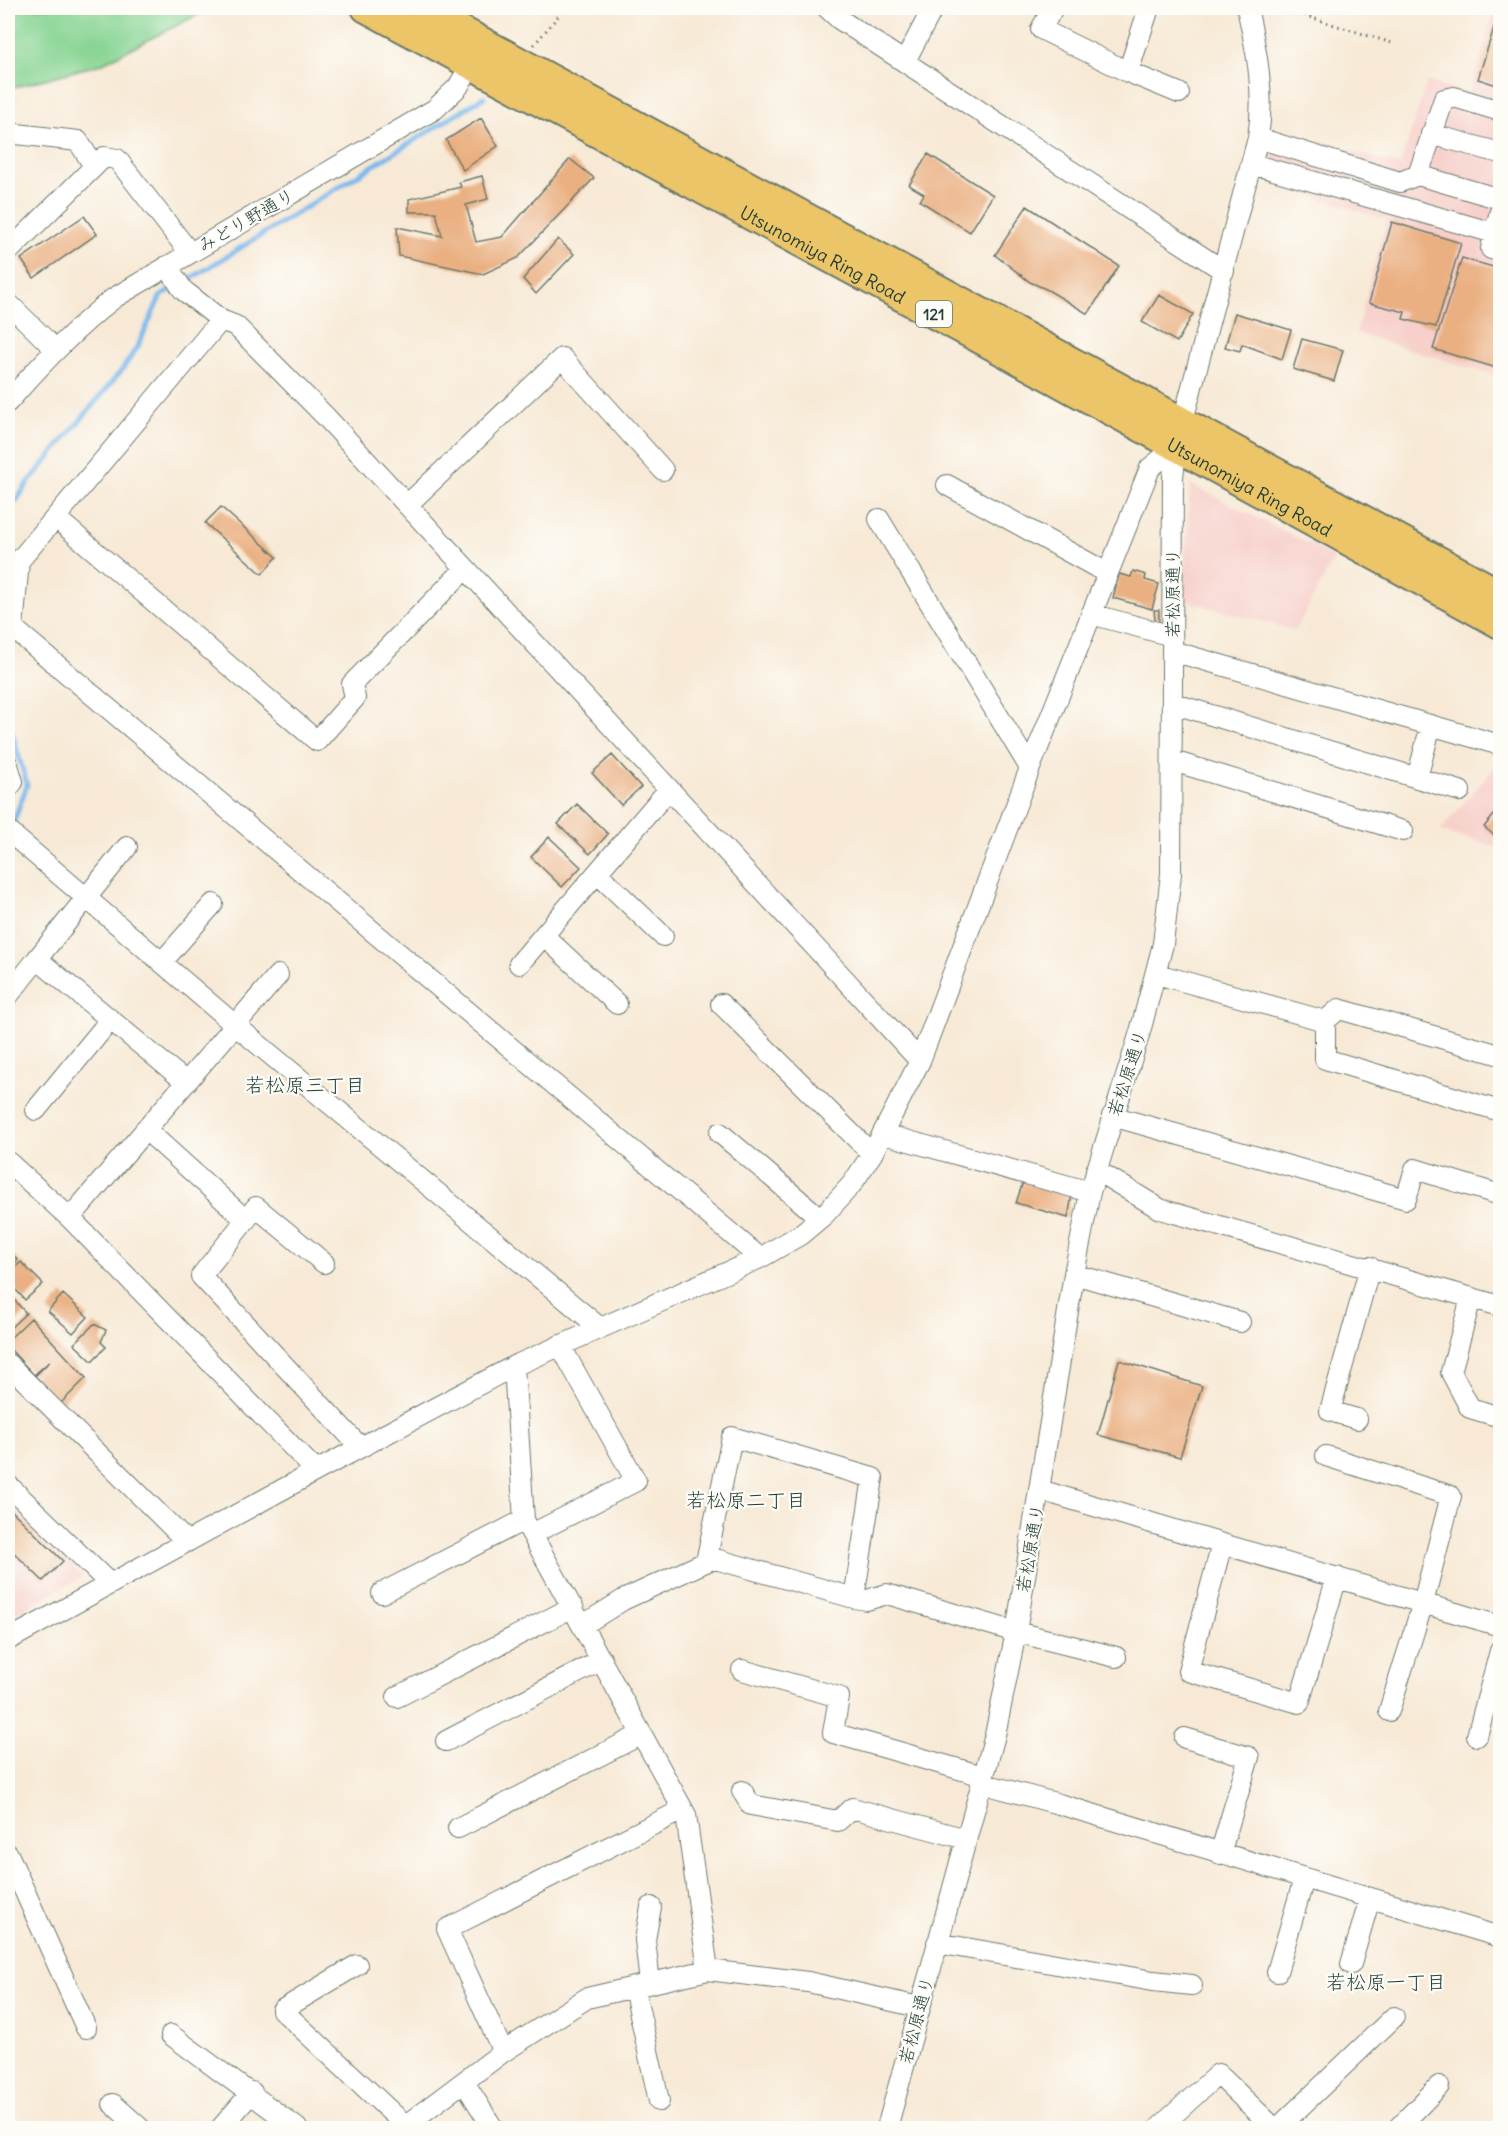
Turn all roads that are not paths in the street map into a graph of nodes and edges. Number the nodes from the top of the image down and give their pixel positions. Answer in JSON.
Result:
{"nodes":[{"id":1,"x":366,"y":8,"type":"edge"},
{"id":2,"x":420,"y":8,"type":"edge"},
{"id":3,"x":827,"y":8,"type":"edge"},
{"id":4,"x":933,"y":8,"type":"edge"},
{"id":5,"x":1053,"y":8,"type":"edge"},
{"id":6,"x":1149,"y":8,"type":"edge"},
{"id":7,"x":1247,"y":8,"type":"edge"},
{"id":8,"x":484,"y":41,"type":"junction"},
{"id":9,"x":905,"y":61,"type":"junction"},
{"id":10,"x":471,"y":66,"type":"junction"},
{"id":11,"x":1128,"y":72,"type":"junction"},
{"id":12,"x":1179,"y":93,"type":"dead end"},
{"id":13,"x":1500,"y":111,"type":"edge"},
{"id":14,"x":8,"y":133,"type":"edge"},
{"id":15,"x":1431,"y":134,"type":"junction"},
{"id":16,"x":1258,"y":138,"type":"junction"},
{"id":17,"x":1500,"y":153,"type":"edge"},
{"id":18,"x":1252,"y":164,"type":"junction"},
{"id":19,"x":94,"y":166,"type":"junction"},
{"id":20,"x":1418,"y":175,"type":"junction"},
{"id":21,"x":1500,"y":200,"type":"edge"},
{"id":22,"x":1500,"y":212,"type":"edge"},
{"id":23,"x":1497,"y":242,"type":"edge"},
{"id":24,"x":8,"y":252,"type":"edge"},
{"id":25,"x":190,"y":253,"type":"junction"},
{"id":26,"x":167,"y":266,"type":"junction"},
{"id":27,"x":1224,"y":271,"type":"junction"},
{"id":28,"x":8,"y":303,"type":"edge"},
{"id":29,"x":221,"y":320,"type":"junction"},
{"id":30,"x":55,"y":349,"type":"junction"},
{"id":31,"x":8,"y":402,"type":"edge"},
{"id":32,"x":1180,"y":435,"type":"junction"},
{"id":33,"x":663,"y":470,"type":"dead end"},
{"id":34,"x":947,"y":485,"type":"dead end"},
{"id":35,"x":407,"y":505,"type":"junction"},
{"id":36,"x":56,"y":518,"type":"junction"},
{"id":37,"x":879,"y":519,"type":"dead end"},
{"id":38,"x":465,"y":569,"type":"junction"},
{"id":39,"x":1107,"y":573,"type":"junction"},
{"id":40,"x":1500,"y":594,"type":"edge"},
{"id":41,"x":1091,"y":614,"type":"junction"},
{"id":42,"x":1500,"y":624,"type":"edge"},
{"id":43,"x":1172,"y":644,"type":"junction"},
{"id":44,"x":1172,"y":703,"type":"junction"},
{"id":45,"x":1431,"y":725,"type":"junction"},
{"id":46,"x":1500,"y":745,"type":"edge"},
{"id":47,"x":1173,"y":761,"type":"junction"},
{"id":48,"x":8,"y":765,"type":"edge"},
{"id":49,"x":1030,"y":768,"type":"junction"},
{"id":50,"x":1417,"y":778,"type":"junction"},
{"id":51,"x":8,"y":788,"type":"edge"},
{"id":52,"x":669,"y":789,"type":"junction"},
{"id":53,"x":1460,"y":791,"type":"dead end"},
{"id":54,"x":8,"y":831,"type":"edge"},
{"id":55,"x":1403,"y":831,"type":"dead end"},
{"id":56,"x":127,"y":847,"type":"dead end"},
{"id":57,"x":597,"y":873,"type":"junction"},
{"id":58,"x":85,"y":898,"type":"junction"},
{"id":59,"x":213,"y":904,"type":"dead end"},
{"id":60,"x":544,"y":936,"type":"junction"},
{"id":61,"x":663,"y":936,"type":"dead end"},
{"id":62,"x":37,"y":959,"type":"junction"},
{"id":63,"x":162,"y":962,"type":"junction"},
{"id":64,"x":519,"y":964,"type":"dead end"},
{"id":65,"x":1157,"y":974,"type":"junction"},
{"id":66,"x":278,"y":975,"type":"dead end"},
{"id":67,"x":8,"y":996,"type":"edge"},
{"id":68,"x":617,"y":1004,"type":"dead end"},
{"id":69,"x":721,"y":1004,"type":"dead end"},
{"id":70,"x":110,"y":1020,"type":"junction"},
{"id":71,"x":1325,"y":1021,"type":"junction"},
{"id":72,"x":235,"y":1025,"type":"junction"},
{"id":73,"x":1500,"y":1055,"type":"edge"},
{"id":74,"x":920,"y":1061,"type":"junction"},
{"id":75,"x":186,"y":1082,"type":"junction"},
{"id":76,"x":36,"y":1110,"type":"dead end"},
{"id":77,"x":1500,"y":1111,"type":"edge"},
{"id":78,"x":1112,"y":1116,"type":"junction"},
{"id":79,"x":145,"y":1129,"type":"junction"},
{"id":80,"x":720,"y":1133,"type":"dead end"},
{"id":81,"x":884,"y":1134,"type":"junction"},
{"id":82,"x":872,"y":1154,"type":"junction"},
{"id":83,"x":8,"y":1162,"type":"edge"},
{"id":84,"x":1095,"y":1170,"type":"junction"},
{"id":85,"x":1090,"y":1192,"type":"junction"},
{"id":86,"x":1500,"y":1195,"type":"edge"},
{"id":87,"x":70,"y":1218,"type":"junction"},
{"id":88,"x":820,"y":1218,"type":"junction"},
{"id":89,"x":246,"y":1220,"type":"junction"},
{"id":90,"x":760,"y":1258,"type":"junction"},
{"id":91,"x":324,"y":1263,"type":"dead end"},
{"id":92,"x":1370,"y":1267,"type":"junction"},
{"id":93,"x":1074,"y":1274,"type":"junction"},
{"id":94,"x":1471,"y":1298,"type":"junction"},
{"id":95,"x":1500,"y":1306,"type":"edge"},
{"id":96,"x":1240,"y":1322,"type":"dead end"},
{"id":97,"x":599,"y":1327,"type":"junction"},
{"id":98,"x":560,"y":1345,"type":"junction"},
{"id":99,"x":8,"y":1364,"type":"edge"},
{"id":100,"x":514,"y":1366,"type":"junction"},
{"id":101,"x":1500,"y":1417,"type":"edge"},
{"id":102,"x":1357,"y":1419,"type":"dead end"},
{"id":103,"x":360,"y":1447,"type":"junction"},
{"id":104,"x":1326,"y":1456,"type":"dead end"},
{"id":105,"x":316,"y":1471,"type":"junction"},
{"id":106,"x":8,"y":1485,"type":"edge"},
{"id":107,"x":1040,"y":1490,"type":"junction"},
{"id":108,"x":528,"y":1527,"type":"junction"},
{"id":109,"x":187,"y":1542,"type":"junction"},
{"id":110,"x":1222,"y":1544,"type":"junction"},
{"id":111,"x":706,"y":1562,"type":"junction"},
{"id":112,"x":1337,"y":1577,"type":"junction"},
{"id":113,"x":110,"y":1584,"type":"junction"},
{"id":114,"x":382,"y":1593,"type":"dead end"},
{"id":115,"x":854,"y":1598,"type":"junction"},
{"id":116,"x":1423,"y":1603,"type":"junction"},
{"id":117,"x":573,"y":1607,"type":"junction"},
{"id":118,"x":583,"y":1625,"type":"junction"},
{"id":119,"x":1500,"y":1626,"type":"edge"},
{"id":120,"x":1016,"y":1632,"type":"junction"},
{"id":121,"x":8,"y":1640,"type":"edge"},
{"id":122,"x":1500,"y":1651,"type":"edge"},
{"id":123,"x":1116,"y":1657,"type":"dead end"},
{"id":124,"x":602,"y":1660,"type":"junction"},
{"id":125,"x":742,"y":1670,"type":"dead end"},
{"id":126,"x":397,"y":1697,"type":"dead end"},
{"id":127,"x":1389,"y":1711,"type":"dead end"},
{"id":128,"x":642,"y":1734,"type":"junction"},
{"id":129,"x":1476,"y":1736,"type":"dead end"},
{"id":130,"x":1185,"y":1738,"type":"dead end"},
{"id":131,"x":446,"y":1741,"type":"dead end"},
{"id":132,"x":982,"y":1780,"type":"junction"},
{"id":133,"x":742,"y":1791,"type":"dead end"},
{"id":134,"x":682,"y":1810,"type":"junction"},
{"id":135,"x":458,"y":1828,"type":"dead end"},
{"id":136,"x":966,"y":1839,"type":"junction"},
{"id":137,"x":8,"y":1854,"type":"edge"},
{"id":138,"x":1220,"y":1854,"type":"junction"},
{"id":139,"x":1304,"y":1879,"type":"junction"},
{"id":140,"x":1370,"y":1898,"type":"junction"},
{"id":141,"x":651,"y":1907,"type":"dead end"},
{"id":142,"x":1500,"y":1937,"type":"edge"},
{"id":143,"x":937,"y":1942,"type":"junction"},
{"id":144,"x":1350,"y":1964,"type":"dead end"},
{"id":145,"x":357,"y":1965,"type":"dead end"},
{"id":146,"x":708,"y":1970,"type":"junction"},
{"id":147,"x":1277,"y":1972,"type":"dead end"},
{"id":148,"x":642,"y":1985,"type":"junction"},
{"id":149,"x":1192,"y":1985,"type":"dead end"},
{"id":150,"x":919,"y":2007,"type":"junction"},
{"id":151,"x":1394,"y":2018,"type":"dead end"},
{"id":152,"x":86,"y":2028,"type":"dead end"},
{"id":153,"x":171,"y":2035,"type":"dead end"},
{"id":154,"x":503,"y":2052,"type":"junction"},
{"id":155,"x":464,"y":2082,"type":"junction"},
{"id":156,"x":1439,"y":2086,"type":"dead end"},
{"id":157,"x":252,"y":2092,"type":"junction"},
{"id":158,"x":659,"y":2102,"type":"dead end"},
{"id":159,"x":113,"y":2104,"type":"dead end"},
{"id":160,"x":403,"y":2127,"type":"edge"},
{"id":161,"x":140,"y":2128,"type":"edge"},
{"id":162,"x":221,"y":2128,"type":"edge"},
{"id":163,"x":297,"y":2128,"type":"edge"},
{"id":164,"x":493,"y":2128,"type":"edge"},
{"id":165,"x":887,"y":2128,"type":"edge"},
{"id":166,"x":1159,"y":2128,"type":"edge"},
{"id":167,"x":1274,"y":2128,"type":"edge"},
{"id":168,"x":1278,"y":2128,"type":"edge"},
{"id":169,"x":1398,"y":2128,"type":"edge"}],
"edges":[{"from":1,"to":10,"type":"highway","name":"Utsunomiya Ring Road","number":"121"},
{"from":2,"to":8,"type":"highway","name":"Utsunomiya Ring Road","number":"121"},
{"from":3,"to":9,"type":"street"},
{"from":4,"to":9,"type":"street"},
{"from":5,"to":11,"type":"street"},
{"from":6,"to":11,"type":"street"},
{"from":7,"to":16,"type":"street","name":"若松原通り"},
{"from":8,"to":10,"type":"street","name":"みどり野通り"},
{"from":8,"to":32,"type":"highway","name":"Utsunomiya Ring Road","number":"121"},
{"from":9,"to":27,"type":"street"},
{"from":10,"to":25,"type":"street","name":"みどり野通り"},
{"from":10,"to":32,"type":"highway","name":"Utsunomiya Ring Road","number":"121"},
{"from":11,"to":12,"type":"street"},
{"from":13,"to":15,"type":"street"},
{"from":14,"to":19,"type":"street"},
{"from":15,"to":17,"type":"street"},
{"from":15,"to":20,"type":"street"},
{"from":16,"to":18,"type":"street","name":"若松原通り"},
{"from":16,"to":20,"type":"street"},
{"from":18,"to":23,"type":"street"},
{"from":18,"to":27,"type":"street","name":"若松原通り"},
{"from":19,"to":24,"type":"street"},
{"from":19,"to":25,"type":"street"},
{"from":20,"to":21,"type":"street"},
{"from":22,"to":23,"type":"street"},
{"from":25,"to":26,"type":"street","name":"みどり野通り"},
{"from":26,"to":29,"type":"street"},
{"from":26,"to":30,"type":"street","name":"みどり野通り"},
{"from":27,"to":32,"type":"street","name":"若松原通り"},
{"from":28,"to":30,"type":"street"},
{"from":29,"to":35,"type":"street"},
{"from":29,"to":36,"type":"street"},
{"from":30,"to":31,"type":"street","name":"みどり野通り"},
{"from":32,"to":39,"type":"street"},
{"from":32,"to":40,"type":"highway","name":"Utsunomiya Ring Road","number":"121"},
{"from":32,"to":42,"type":"highway","name":"Utsunomiya Ring Road","number":"121"},
{"from":32,"to":43,"type":"street","name":"若松原通り"},
{"from":33,"to":35,"type":"street"},
{"from":34,"to":39,"type":"street"},
{"from":35,"to":38,"type":"street"},
{"from":36,"to":38,"type":"street"},
{"from":36,"to":90,"type":"street"},
{"from":37,"to":49,"type":"street"},
{"from":38,"to":52,"type":"street"},
{"from":39,"to":41,"type":"street"},
{"from":41,"to":43,"type":"street"},
{"from":41,"to":49,"type":"street"},
{"from":43,"to":44,"type":"street","name":"若松原通り"},
{"from":43,"to":45,"type":"street"},
{"from":44,"to":47,"type":"street","name":"若松原通り"},
{"from":44,"to":50,"type":"street"},
{"from":45,"to":46,"type":"street"},
{"from":45,"to":50,"type":"street"},
{"from":47,"to":55,"type":"street"},
{"from":47,"to":65,"type":"street","name":"若松原通り"},
{"from":48,"to":51,"type":"street"},
{"from":49,"to":74,"type":"street"},
{"from":50,"to":53,"type":"street"},
{"from":52,"to":57,"type":"street"},
{"from":52,"to":74,"type":"street"},
{"from":54,"to":58,"type":"street"},
{"from":56,"to":58,"type":"street"},
{"from":57,"to":60,"type":"street"},
{"from":57,"to":61,"type":"street"},
{"from":58,"to":62,"type":"street"},
{"from":58,"to":63,"type":"street"},
{"from":59,"to":63,"type":"street"},
{"from":60,"to":64,"type":"street"},
{"from":60,"to":68,"type":"street"},
{"from":62,"to":67,"type":"street"},
{"from":62,"to":70,"type":"street"},
{"from":63,"to":72,"type":"street"},
{"from":65,"to":71,"type":"street"},
{"from":65,"to":78,"type":"street","name":"若松原通り"},
{"from":66,"to":72,"type":"street"},
{"from":69,"to":82,"type":"street"},
{"from":70,"to":75,"type":"street"},
{"from":70,"to":76,"type":"street"},
{"from":71,"to":73,"type":"street"},
{"from":71,"to":77,"type":"street"},
{"from":72,"to":75,"type":"street"},
{"from":72,"to":97,"type":"street"},
{"from":74,"to":81,"type":"street"},
{"from":75,"to":79,"type":"street"},
{"from":78,"to":84,"type":"street","name":"若松原通り"},
{"from":78,"to":86,"type":"street"},
{"from":79,"to":87,"type":"street"},
{"from":79,"to":89,"type":"street"},
{"from":80,"to":88,"type":"street"},
{"from":81,"to":82,"type":"street"},
{"from":81,"to":85,"type":"street"},
{"from":82,"to":88,"type":"street"},
{"from":83,"to":87,"type":"street"},
{"from":84,"to":85,"type":"street","name":"若松原通り"},
{"from":84,"to":92,"type":"street"},
{"from":85,"to":93,"type":"street","name":"若松原通り"},
{"from":87,"to":105,"type":"street"},
{"from":88,"to":90,"type":"street"},
{"from":89,"to":91,"type":"street"},
{"from":89,"to":103,"type":"street"},
{"from":90,"to":97,"type":"street"},
{"from":92,"to":94,"type":"street"},
{"from":92,"to":102,"type":"street"},
{"from":93,"to":96,"type":"street"},
{"from":93,"to":107,"type":"street","name":"若松原通り"},
{"from":94,"to":95,"type":"street"},
{"from":94,"to":101,"type":"street"},
{"from":97,"to":98,"type":"street"},
{"from":98,"to":100,"type":"street"},
{"from":98,"to":108,"type":"street"},
{"from":99,"to":109,"type":"street"},
{"from":100,"to":103,"type":"street"},
{"from":100,"to":108,"type":"street"},
{"from":103,"to":105,"type":"street"},
{"from":104,"to":116,"type":"street"},
{"from":105,"to":109,"type":"street"},
{"from":106,"to":113,"type":"street"},
{"from":107,"to":110,"type":"street"},
{"from":107,"to":120,"type":"street","name":"若松原通り"},
{"from":108,"to":114,"type":"street"},
{"from":108,"to":117,"type":"street"},
{"from":109,"to":113,"type":"street"},
{"from":110,"to":112,"type":"street"},
{"from":110,"to":112,"type":"street"},
{"from":111,"to":115,"type":"street"},
{"from":111,"to":115,"type":"street"},
{"from":111,"to":118,"type":"street"},
{"from":112,"to":116,"type":"street"},
{"from":113,"to":121,"type":"street"},
{"from":115,"to":120,"type":"street"},
{"from":116,"to":119,"type":"street"},
{"from":116,"to":127,"type":"street"},
{"from":117,"to":118,"type":"street"},
{"from":117,"to":126,"type":"street"},
{"from":118,"to":124,"type":"street"},
{"from":120,"to":123,"type":"street"},
{"from":120,"to":132,"type":"street","name":"若松原通り"},
{"from":122,"to":129,"type":"street"},
{"from":124,"to":128,"type":"street"},
{"from":124,"to":131,"type":"street"},
{"from":125,"to":132,"type":"street"},
{"from":128,"to":134,"type":"street"},
{"from":128,"to":135,"type":"street"},
{"from":130,"to":138,"type":"street"},
{"from":132,"to":136,"type":"street","name":"若松原通り"},
{"from":132,"to":138,"type":"street"},
{"from":133,"to":136,"type":"street"},
{"from":134,"to":146,"type":"street"},
{"from":134,"to":154,"type":"street"},
{"from":136,"to":143,"type":"street","name":"若松原通り"},
{"from":137,"to":152,"type":"street"},
{"from":138,"to":139,"type":"street"},
{"from":139,"to":140,"type":"street"},
{"from":139,"to":147,"type":"street"},
{"from":140,"to":142,"type":"street"},
{"from":140,"to":144,"type":"street"},
{"from":141,"to":148,"type":"street"},
{"from":143,"to":149,"type":"street"},
{"from":143,"to":150,"type":"street","name":"若松原通り"},
{"from":145,"to":160,"type":"street"},
{"from":146,"to":148,"type":"street"},
{"from":146,"to":150,"type":"street"},
{"from":148,"to":154,"type":"street"},
{"from":148,"to":158,"type":"street"},
{"from":150,"to":165,"type":"street","name":"若松原通り"},
{"from":151,"to":168,"type":"street"},
{"from":153,"to":157,"type":"street"},
{"from":154,"to":155,"type":"street"},
{"from":155,"to":160,"type":"street"},
{"from":155,"to":164,"type":"street"},
{"from":156,"to":169,"type":"street"},
{"from":157,"to":162,"type":"street"},
{"from":157,"to":163,"type":"street"},
{"from":159,"to":161,"type":"street"},
{"from":166,"to":167,"type":"street"}]}
